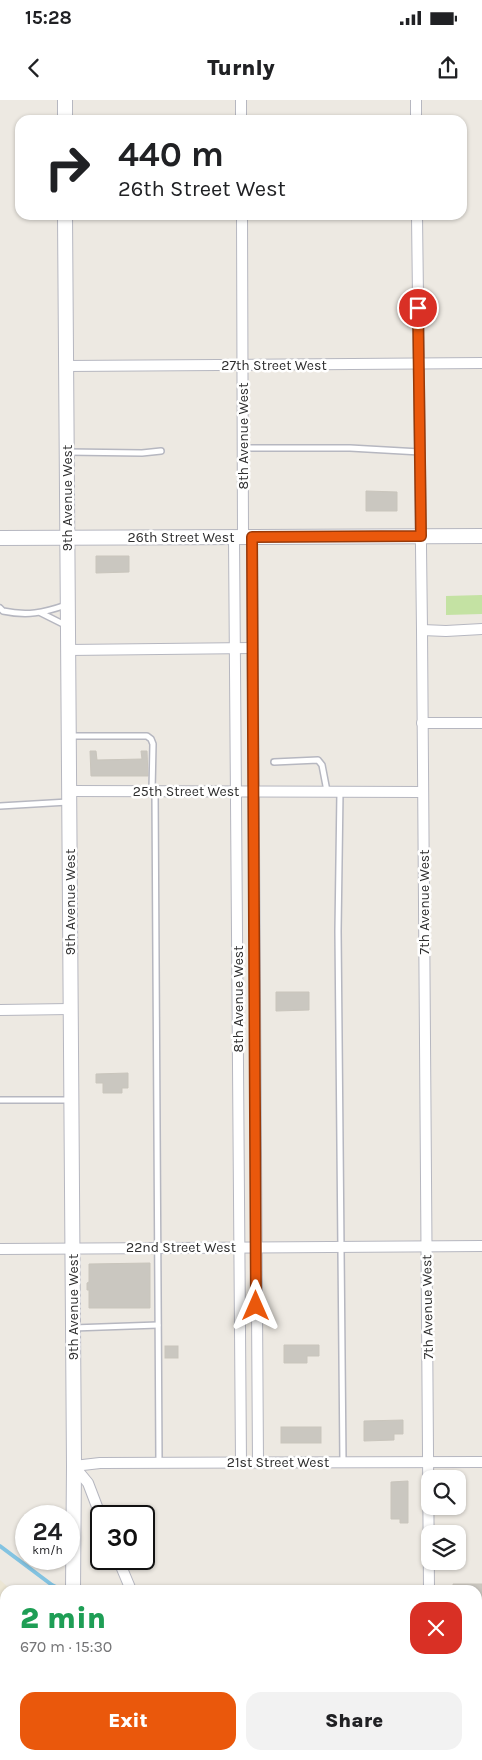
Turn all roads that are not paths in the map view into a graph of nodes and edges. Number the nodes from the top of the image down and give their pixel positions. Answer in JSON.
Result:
{"nodes":[{"id":1,"x":65,"y":100,"type":"edge"},
{"id":2,"x":241,"y":100,"type":"edge"},
{"id":3,"x":416,"y":100,"type":"edge"},
{"id":4,"x":65,"y":115,"type":"edge"},
{"id":5,"x":241,"y":115,"type":"edge"},
{"id":6,"x":416,"y":115,"type":"edge"},
{"id":7,"x":65,"y":220,"type":"edge"},
{"id":8,"x":242,"y":220,"type":"edge"},
{"id":9,"x":417,"y":220,"type":"edge"},
{"id":10,"x":482,"y":363,"type":"edge"},
{"id":11,"x":418,"y":364,"type":"junction"},
{"id":12,"x":243,"y":365,"type":"junction"},
{"id":13,"x":66,"y":366,"type":"junction"},
{"id":14,"x":243,"y":448,"type":"junction"},
{"id":15,"x":67,"y":452,"type":"junction"},
{"id":16,"x":161,"y":452,"type":"dead end"},
{"id":17,"x":420,"y":452,"type":"junction"},
{"id":18,"x":421,"y":536,"type":"junction"},
{"id":19,"x":482,"y":536,"type":"edge"},
{"id":20,"x":67,"y":537,"type":"junction"},
{"id":21,"x":243,"y":537,"type":"junction"},
{"id":22,"x":0,"y":538,"type":"edge"},
{"id":23,"x":67,"y":605,"type":"junction"},
{"id":24,"x":0,"y":608,"type":"edge"},
{"id":25,"x":41,"y":613,"type":"junction"},
{"id":26,"x":67,"y":626,"type":"junction"},
{"id":27,"x":482,"y":629,"type":"edge"},
{"id":28,"x":422,"y":630,"type":"junction"},
{"id":29,"x":235,"y":648,"type":"junction"},
{"id":30,"x":252,"y":648,"type":"junction"},
{"id":31,"x":68,"y":650,"type":"junction"},
{"id":32,"x":482,"y":722,"type":"edge"},
{"id":33,"x":422,"y":723,"type":"junction"},
{"id":34,"x":68,"y":736,"type":"junction"},
{"id":35,"x":274,"y":762,"type":"dead end"},
{"id":36,"x":236,"y":790,"type":"junction"},
{"id":37,"x":253,"y":790,"type":"junction"},
{"id":38,"x":154,"y":791,"type":"junction"},
{"id":39,"x":327,"y":791,"type":"junction"},
{"id":40,"x":340,"y":791,"type":"junction"},
{"id":41,"x":423,"y":792,"type":"junction"},
{"id":42,"x":69,"y":796,"type":"junction"},
{"id":43,"x":0,"y":806,"type":"edge"},
{"id":44,"x":70,"y":1009,"type":"junction"},
{"id":45,"x":0,"y":1010,"type":"edge"},
{"id":46,"x":0,"y":1100,"type":"edge"},
{"id":47,"x":71,"y":1100,"type":"junction"},
{"id":48,"x":426,"y":1246,"type":"junction"},
{"id":49,"x":482,"y":1246,"type":"edge"},
{"id":50,"x":239,"y":1247,"type":"junction"},
{"id":51,"x":340,"y":1247,"type":"junction"},
{"id":52,"x":72,"y":1248,"type":"junction"},
{"id":53,"x":158,"y":1248,"type":"junction"},
{"id":54,"x":256,"y":1248,"type":"junction"},
{"id":55,"x":0,"y":1249,"type":"edge"},
{"id":56,"x":158,"y":1325,"type":"junction"},
{"id":57,"x":73,"y":1328,"type":"junction"},
{"id":58,"x":159,"y":1462,"type":"junction"},
{"id":59,"x":241,"y":1462,"type":"junction"},
{"id":60,"x":258,"y":1462,"type":"junction"},
{"id":61,"x":343,"y":1462,"type":"junction"},
{"id":62,"x":482,"y":1462,"type":"edge"},
{"id":63,"x":428,"y":1463,"type":"junction"},
{"id":64,"x":74,"y":1466,"type":"junction"},
{"id":65,"x":96,"y":1505,"type":"edge"},
{"id":66,"x":123,"y":1570,"type":"edge"},
{"id":67,"x":73,"y":1585,"type":"edge"},
{"id":68,"x":129,"y":1585,"type":"edge"},
{"id":69,"x":429,"y":1585,"type":"edge"}],
"edges":[{"from":1,"to":4,"type":"street"},
{"from":2,"to":5,"type":"street"},
{"from":3,"to":6,"type":"street"},
{"from":7,"to":13,"type":"street","name":"9th Avenue West"},
{"from":8,"to":12,"type":"street","name":"8th Avenue West"},
{"from":9,"to":11,"type":"street","name":"7th Avenue West"},
{"from":10,"to":11,"type":"street","name":"27th Street West"},
{"from":11,"to":12,"type":"street","name":"27th Street West"},
{"from":11,"to":17,"type":"street","name":"7th Avenue West"},
{"from":12,"to":13,"type":"street","name":"27th Street West"},
{"from":12,"to":14,"type":"street","name":"8th Avenue West"},
{"from":13,"to":15,"type":"street","name":"9th Avenue West"},
{"from":14,"to":17,"type":"lane"},
{"from":14,"to":21,"type":"street","name":"8th Avenue West"},
{"from":15,"to":16,"type":"lane"},
{"from":15,"to":20,"type":"street","name":"9th Avenue West"},
{"from":17,"to":18,"type":"street","name":"7th Avenue West"},
{"from":18,"to":19,"type":"street","name":"26th Street West"},
{"from":18,"to":21,"type":"street","name":"26th Street West"},
{"from":18,"to":28,"type":"street","name":"7th Avenue West"},
{"from":20,"to":21,"type":"street","name":"26th Street West"},
{"from":20,"to":22,"type":"street","name":"26th Street West"},
{"from":20,"to":23,"type":"street","name":"9th Avenue West"},
{"from":21,"to":29,"type":"street","name":"8th Avenue West"},
{"from":21,"to":30,"type":"street","name":"8th Avenue West"},
{"from":23,"to":25,"type":"lane"},
{"from":23,"to":26,"type":"street","name":"9th Avenue West"},
{"from":24,"to":25,"type":"lane"},
{"from":25,"to":26,"type":"lane"},
{"from":26,"to":31,"type":"street","name":"9th Avenue West"},
{"from":27,"to":28,"type":"street"},
{"from":28,"to":33,"type":"street","name":"7th Avenue West"},
{"from":29,"to":30,"type":"street"},
{"from":29,"to":31,"type":"street"},
{"from":29,"to":36,"type":"street","name":"8th Avenue West"},
{"from":30,"to":37,"type":"street","name":"8th Avenue West"},
{"from":31,"to":34,"type":"street","name":"9th Avenue West"},
{"from":32,"to":33,"type":"street"},
{"from":33,"to":41,"type":"street","name":"7th Avenue West"},
{"from":34,"to":38,"type":"lane"},
{"from":34,"to":42,"type":"street","name":"9th Avenue West"},
{"from":35,"to":39,"type":"lane"},
{"from":36,"to":37,"type":"street","name":"25th Street West"},
{"from":36,"to":38,"type":"street","name":"25th Street West"},
{"from":36,"to":50,"type":"street","name":"8th Avenue West"},
{"from":37,"to":39,"type":"street","name":"25th Street West"},
{"from":37,"to":54,"type":"street","name":"8th Avenue West"},
{"from":38,"to":42,"type":"street","name":"25th Street West"},
{"from":38,"to":53,"type":"lane"},
{"from":39,"to":40,"type":"street","name":"25th Street West"},
{"from":40,"to":41,"type":"street","name":"25th Street West"},
{"from":40,"to":51,"type":"lane"},
{"from":41,"to":48,"type":"street","name":"7th Avenue West"},
{"from":42,"to":43,"type":"lane"},
{"from":42,"to":44,"type":"street","name":"9th Avenue West"},
{"from":44,"to":45,"type":"street"},
{"from":44,"to":47,"type":"street","name":"9th Avenue West"},
{"from":46,"to":47,"type":"lane"},
{"from":47,"to":52,"type":"street","name":"9th Avenue West"},
{"from":48,"to":49,"type":"street","name":"22nd Street West"},
{"from":48,"to":51,"type":"street","name":"22nd Street West"},
{"from":48,"to":63,"type":"street","name":"7th Avenue West"},
{"from":50,"to":53,"type":"street","name":"22nd Street West"},
{"from":50,"to":54,"type":"street","name":"22nd Street West"},
{"from":50,"to":59,"type":"street","name":"8th Avenue West"},
{"from":51,"to":54,"type":"street","name":"22nd Street West"},
{"from":51,"to":61,"type":"lane"},
{"from":52,"to":53,"type":"street","name":"22nd Street West"},
{"from":52,"to":55,"type":"street","name":"22nd Street West"},
{"from":52,"to":57,"type":"street","name":"9th Avenue West"},
{"from":53,"to":56,"type":"lane"},
{"from":54,"to":60,"type":"street","name":"8th Avenue West"},
{"from":56,"to":57,"type":"lane"},
{"from":56,"to":58,"type":"lane"},
{"from":57,"to":64,"type":"street","name":"9th Avenue West"},
{"from":58,"to":59,"type":"street","name":"21st Street West"},
{"from":58,"to":64,"type":"street","name":"21st Street West"},
{"from":59,"to":60,"type":"street","name":"21st Street West"},
{"from":60,"to":61,"type":"street","name":"21st Street West"},
{"from":61,"to":63,"type":"street","name":"21st Street West"},
{"from":62,"to":63,"type":"street","name":"21st Street West"},
{"from":63,"to":69,"type":"street","name":"7th Avenue West"},
{"from":64,"to":65,"type":"street"},
{"from":64,"to":67,"type":"street","name":"9th Avenue West"},
{"from":66,"to":68,"type":"street"}]}
